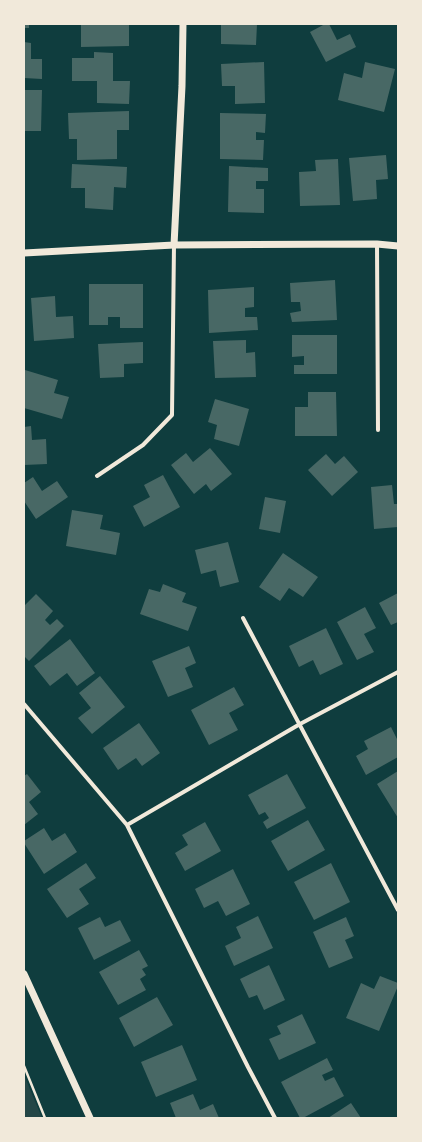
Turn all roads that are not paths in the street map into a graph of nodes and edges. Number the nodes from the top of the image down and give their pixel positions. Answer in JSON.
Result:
{"nodes":[{"id":1,"x":183,"y":24,"type":"edge"},
{"id":2,"x":377,"y":244,"type":"junction"},
{"id":3,"x":174,"y":245,"type":"junction"},
{"id":4,"x":398,"y":246,"type":"edge"},
{"id":5,"x":24,"y":253,"type":"edge"},
{"id":6,"x":378,"y":430,"type":"dead end"},
{"id":7,"x":97,"y":476,"type":"dead end"},
{"id":8,"x":243,"y":618,"type":"dead end"},
{"id":9,"x":398,"y":672,"type":"edge"},
{"id":10,"x":24,"y":704,"type":"edge"},
{"id":11,"x":300,"y":724,"type":"junction"},
{"id":12,"x":127,"y":825,"type":"junction"},
{"id":13,"x":398,"y":910,"type":"edge"},
{"id":14,"x":24,"y":974,"type":"edge"},
{"id":15,"x":90,"y":1118,"type":"edge"},
{"id":16,"x":275,"y":1118,"type":"edge"}],
"edges":[{"from":1,"to":3,"type":"street"},
{"from":2,"to":3,"type":"street"},
{"from":2,"to":4,"type":"street"},
{"from":2,"to":6,"type":"street"},
{"from":3,"to":5,"type":"street"},
{"from":3,"to":7,"type":"street"},
{"from":8,"to":11,"type":"street"},
{"from":9,"to":11,"type":"street"},
{"from":10,"to":12,"type":"street"},
{"from":11,"to":12,"type":"street"},
{"from":11,"to":13,"type":"street"},
{"from":12,"to":16,"type":"street"},
{"from":14,"to":15,"type":"street"}]}
